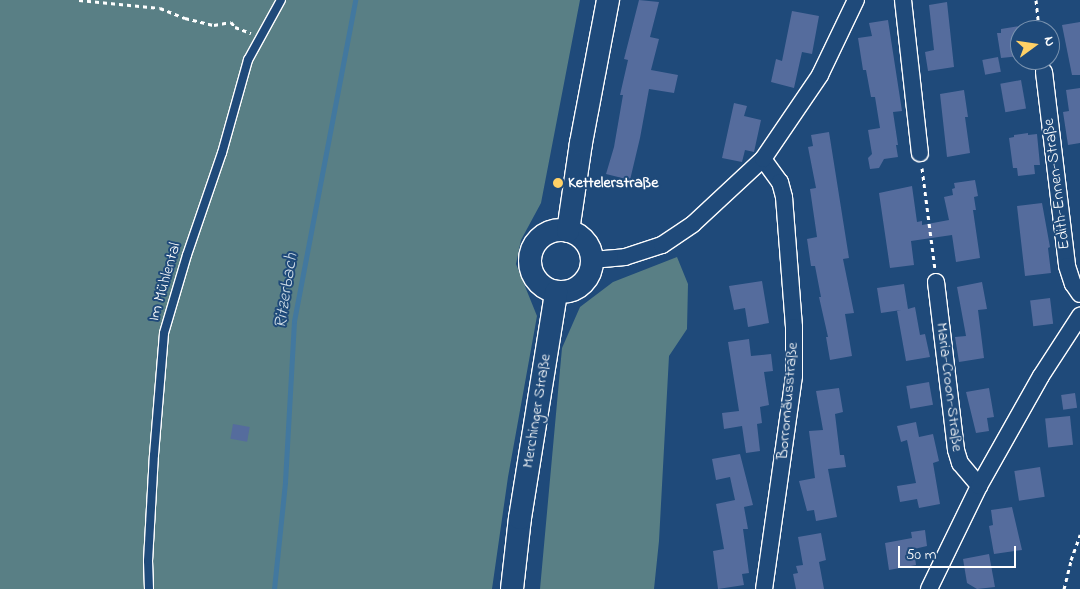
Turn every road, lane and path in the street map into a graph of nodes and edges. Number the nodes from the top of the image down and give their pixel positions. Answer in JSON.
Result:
{"nodes":[{"id":1,"x":79,"y":0,"type":"edge"},
{"id":2,"x":281,"y":0,"type":"edge"},
{"id":3,"x":608,"y":0,"type":"edge"},
{"id":4,"x":856,"y":0,"type":"edge"},
{"id":5,"x":903,"y":0,"type":"edge"},
{"id":6,"x":1036,"y":0,"type":"edge"},
{"id":7,"x":1038,"y":20,"type":"edge"},
{"id":8,"x":262,"y":35,"type":"junction"},
{"id":9,"x":1044,"y":72,"type":"dead end"},
{"id":10,"x":920,"y":153,"type":"joint"},
{"id":11,"x":763,"y":159,"type":"junction"},
{"id":12,"x":568,"y":231,"type":"junction"},
{"id":13,"x":592,"y":260,"type":"junction"},
{"id":14,"x":936,"y":282,"type":"joint"},
{"id":15,"x":556,"y":292,"type":"junction"},
{"id":16,"x":1080,"y":294,"type":"edge"},
{"id":17,"x":1080,"y":316,"type":"edge"},
{"id":18,"x":979,"y":486,"type":"junction"},
{"id":19,"x":1080,"y":535,"type":"edge"},
{"id":20,"x":149,"y":589,"type":"edge"},
{"id":21,"x":512,"y":589,"type":"edge"},
{"id":22,"x":764,"y":589,"type":"edge"},
{"id":23,"x":929,"y":589,"type":"edge"},
{"id":24,"x":1064,"y":589,"type":"edge"}],
"edges":[{"from":1,"to":8,"type":"path"},
{"from":2,"to":8,"type":"lane","name":"Im Mühlental"},
{"from":3,"to":12,"type":"street"},
{"from":4,"to":11,"type":"street"},
{"from":5,"to":10,"type":"street"},
{"from":6,"to":7,"type":"path"},
{"from":8,"to":20,"type":"lane","name":"Im Mühlental"},
{"from":9,"to":16,"type":"street","name":"Edith-Ennen-Straße"},
{"from":10,"to":14,"type":"path"},
{"from":11,"to":13,"type":"street"},
{"from":11,"to":22,"type":"street","name":"Borromäusstraße"},
{"from":12,"to":13,"type":"street"},
{"from":12,"to":15,"type":"street"},
{"from":13,"to":15,"type":"street"},
{"from":14,"to":18,"type":"street","name":"Maria-Croon-Straße"},
{"from":15,"to":21,"type":"street","name":"Merchinger Straße"},
{"from":17,"to":18,"type":"street"},
{"from":18,"to":23,"type":"street"},
{"from":19,"to":24,"type":"path"}]}
